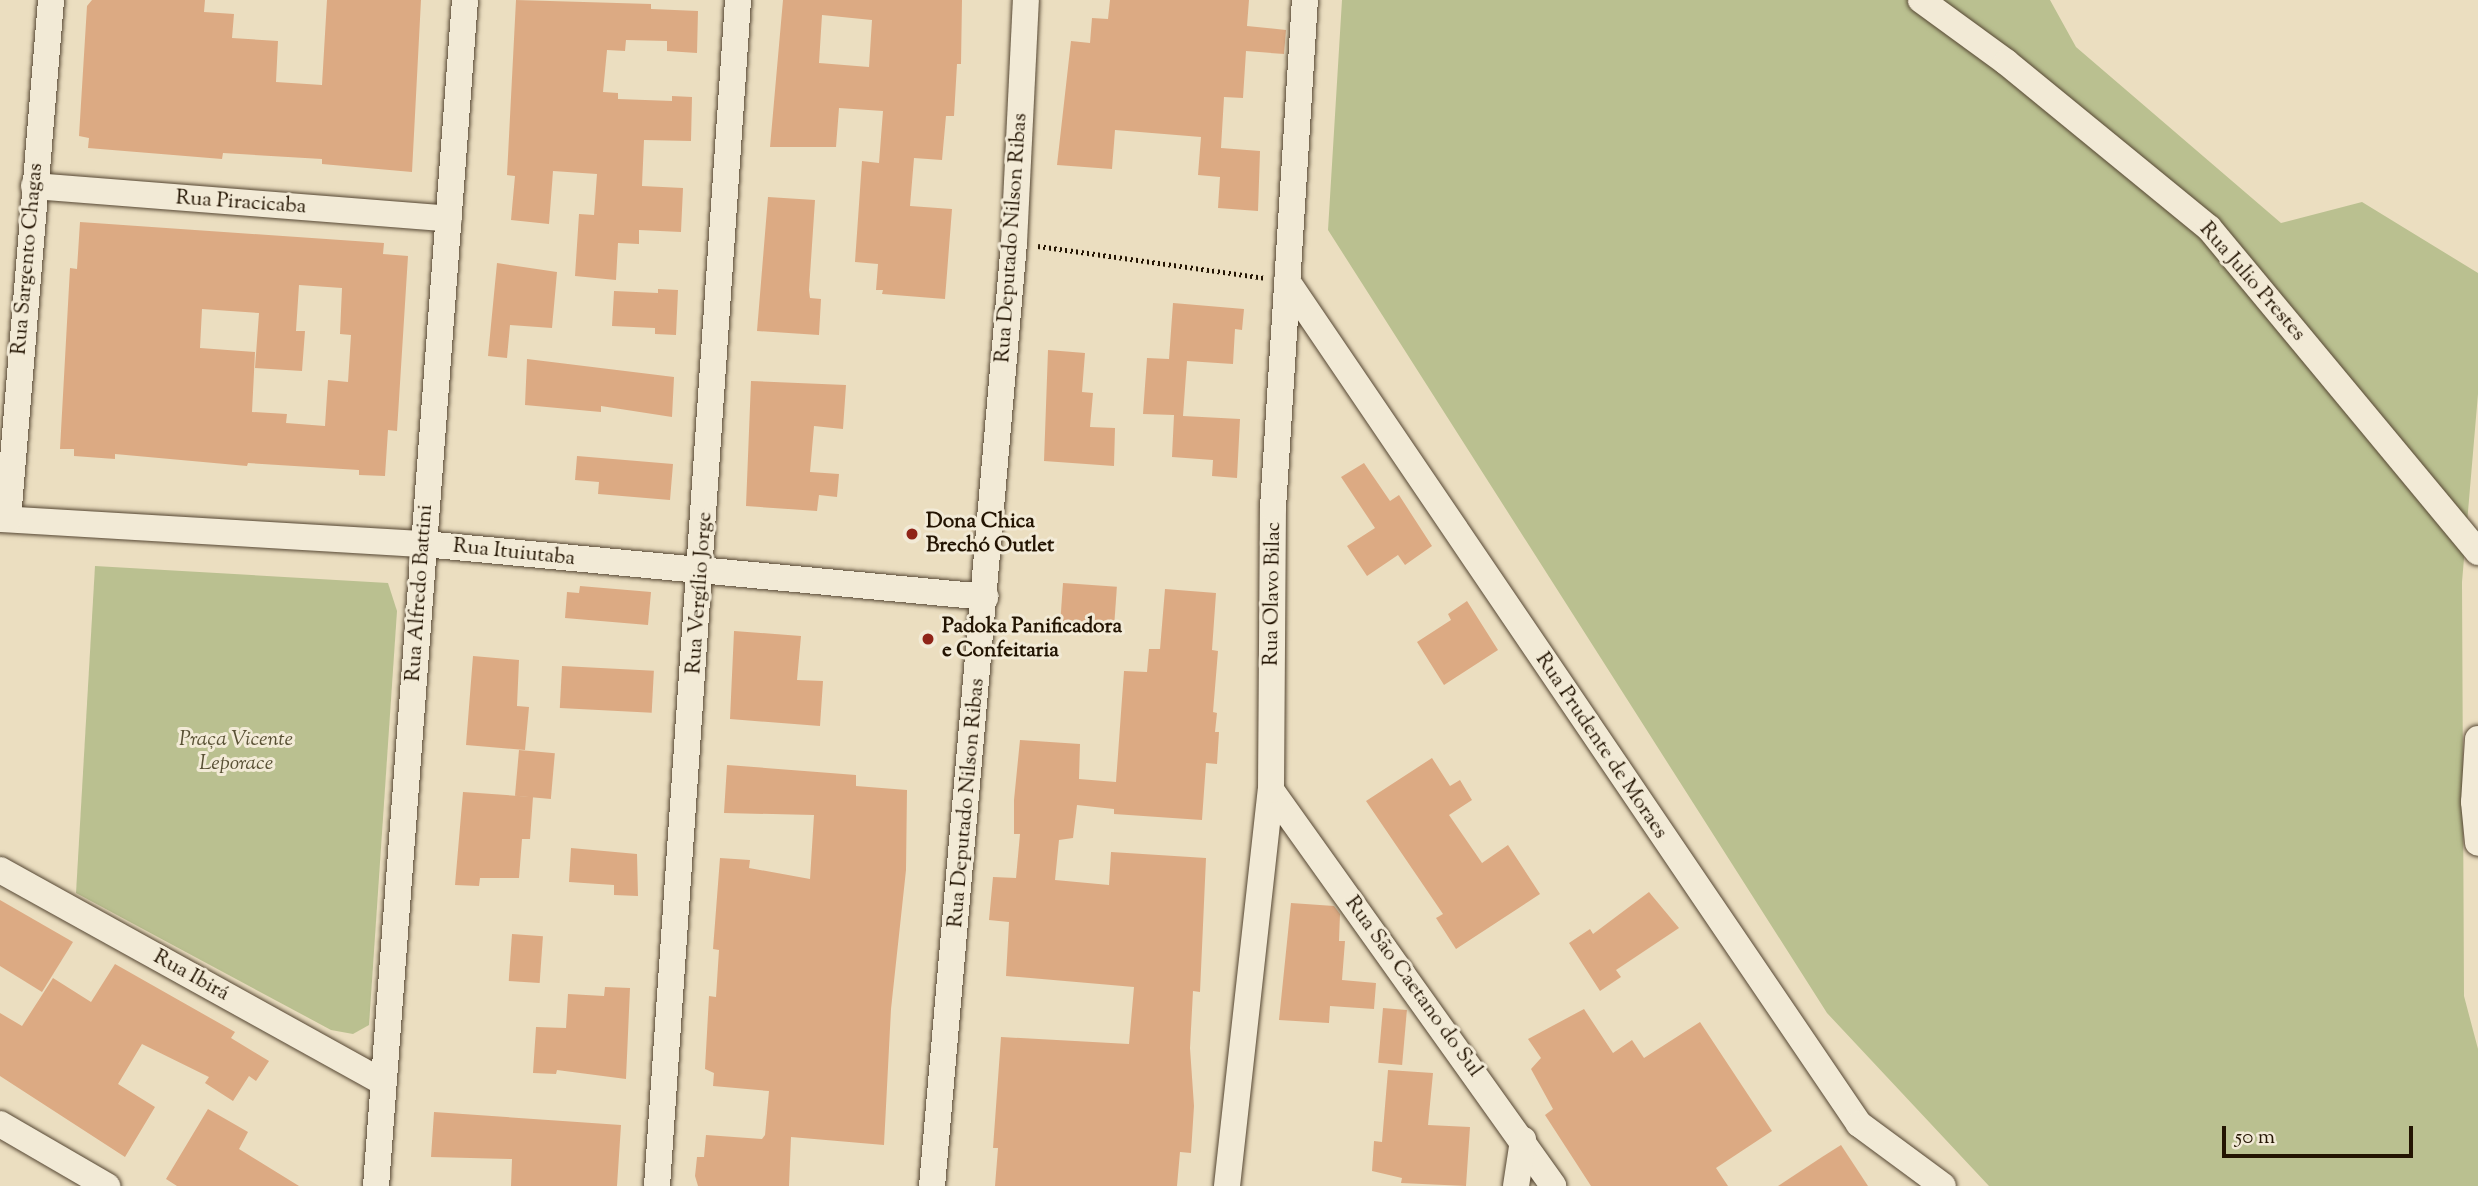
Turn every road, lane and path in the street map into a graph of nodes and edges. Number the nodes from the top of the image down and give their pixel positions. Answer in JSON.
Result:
{"nodes":[{"id":1,"x":51,"y":0,"type":"edge"},
{"id":2,"x":464,"y":0,"type":"edge"},
{"id":3,"x":738,"y":0,"type":"edge"},
{"id":4,"x":1026,"y":0,"type":"edge"},
{"id":5,"x":1305,"y":0,"type":"edge"},
{"id":6,"x":1921,"y":0,"type":"edge"},
{"id":7,"x":34,"y":186,"type":"junction"},
{"id":8,"x":449,"y":219,"type":"junction"},
{"id":9,"x":1014,"y":243,"type":"junction"},
{"id":10,"x":1287,"y":281,"type":"junction"},
{"id":11,"x":4,"y":519,"type":"edge"},
{"id":12,"x":424,"y":544,"type":"junction"},
{"id":13,"x":2478,"y":552,"type":"edge"},
{"id":14,"x":702,"y":572,"type":"junction"},
{"id":15,"x":986,"y":597,"type":"junction"},
{"id":16,"x":2478,"y":739,"type":"edge"},
{"id":17,"x":1271,"y":790,"type":"junction"},
{"id":18,"x":2478,"y":843,"type":"edge"},
{"id":19,"x":0,"y":870,"type":"edge"},
{"id":20,"x":382,"y":1082,"type":"junction"},
{"id":21,"x":0,"y":1124,"type":"edge"},
{"id":22,"x":1523,"y":1140,"type":"junction"},
{"id":23,"x":107,"y":1186,"type":"edge"},
{"id":24,"x":376,"y":1186,"type":"edge"},
{"id":25,"x":657,"y":1186,"type":"edge"},
{"id":26,"x":932,"y":1186,"type":"edge"},
{"id":27,"x":1227,"y":1186,"type":"edge"},
{"id":28,"x":1516,"y":1186,"type":"edge"},
{"id":29,"x":1553,"y":1186,"type":"edge"},
{"id":30,"x":1943,"y":1186,"type":"edge"}],
"edges":[{"from":1,"to":7,"type":"street","name":"Rua Sargento Chagas"},
{"from":2,"to":8,"type":"street","name":"Rua Alfredo Battini"},
{"from":3,"to":14,"type":"street","name":"Rua Vergílio Jorge"},
{"from":4,"to":9,"type":"street","name":"Rua Deputado Nilson Ribas"},
{"from":5,"to":10,"type":"street","name":"Rua Olavo Bilac"},
{"from":6,"to":13,"type":"street","name":"Rua Julio Prestes"},
{"from":7,"to":8,"type":"street","name":"Rua Piracicaba"},
{"from":7,"to":11,"type":"street","name":"Rua Sargento Chagas"},
{"from":8,"to":12,"type":"street","name":"Rua Alfredo Battini"},
{"from":9,"to":10,"type":"path"},
{"from":9,"to":15,"type":"street","name":"Rua Deputado Nilson Ribas"},
{"from":10,"to":17,"type":"street","name":"Rua Olavo Bilac"},
{"from":10,"to":30,"type":"street","name":"Rua Prudente de Moraes"},
{"from":11,"to":12,"type":"street","name":"Rua Ituiutaba"},
{"from":12,"to":14,"type":"street","name":"Rua Ituiutaba"},
{"from":12,"to":20,"type":"street","name":"Rua Alfredo Battini"},
{"from":14,"to":15,"type":"street","name":"Rua Ituiutaba"},
{"from":14,"to":25,"type":"street","name":"Rua Vergílio Jorge"},
{"from":15,"to":26,"type":"street","name":"Rua Deputado Nilson Ribas"},
{"from":16,"to":18,"type":"street"},
{"from":17,"to":22,"type":"street","name":"Rua São Caetano do Sul"},
{"from":17,"to":27,"type":"street","name":"Rua Olavo Bilac"},
{"from":19,"to":20,"type":"street","name":"Rua Ibirá"},
{"from":20,"to":24,"type":"street","name":"Rua Alfredo Battini"},
{"from":21,"to":23,"type":"street"},
{"from":22,"to":28,"type":"street"},
{"from":22,"to":29,"type":"street","name":"Rua São Caetano do Sul"}]}
